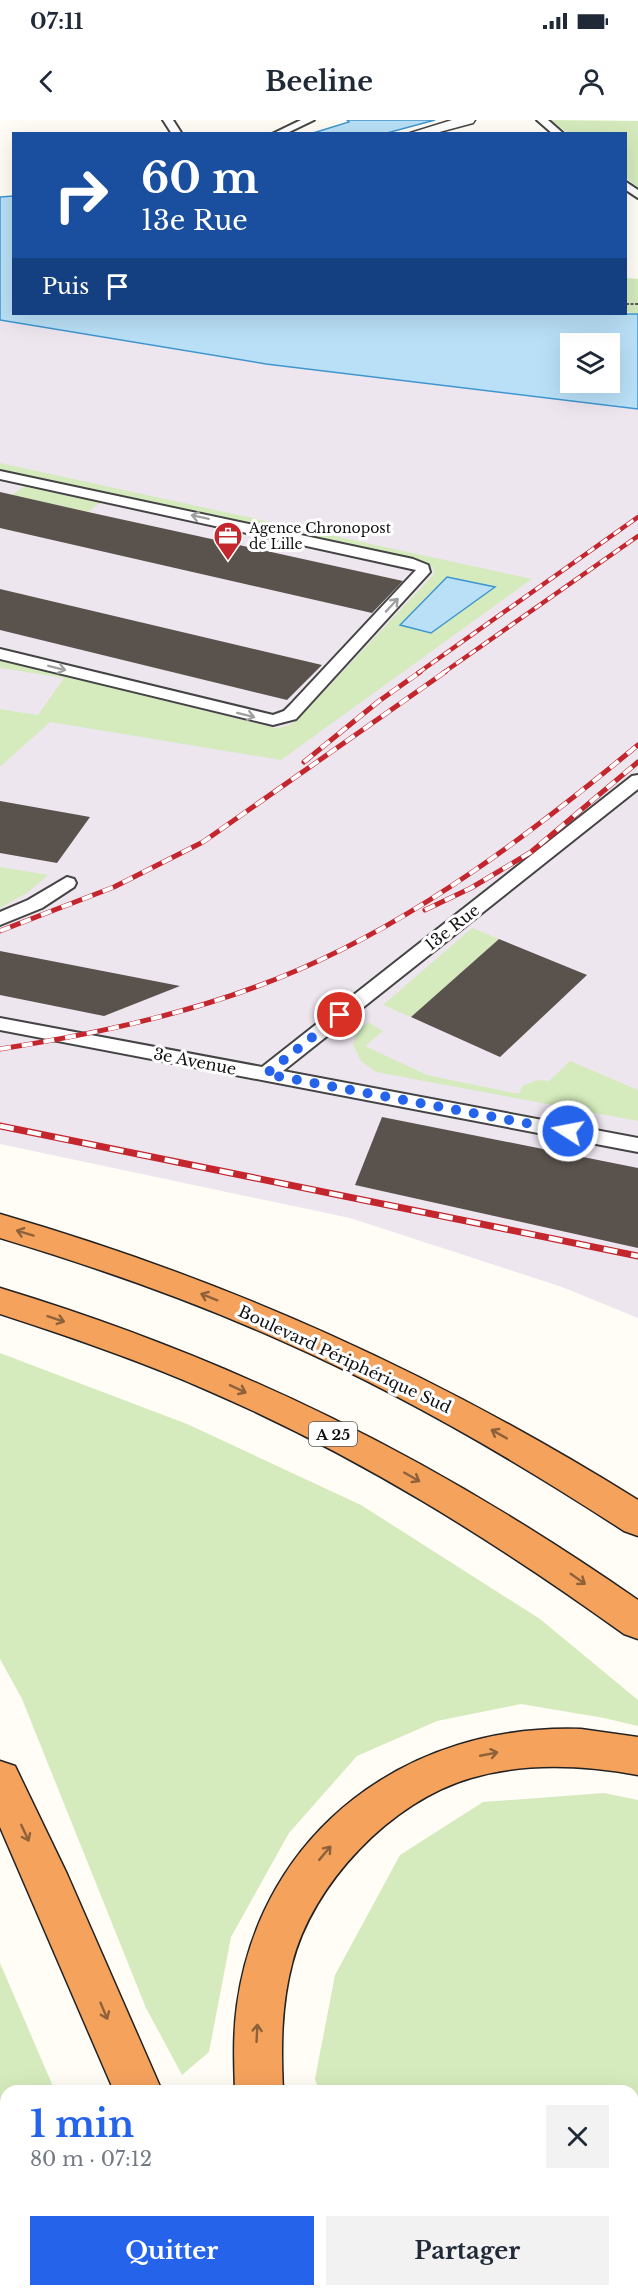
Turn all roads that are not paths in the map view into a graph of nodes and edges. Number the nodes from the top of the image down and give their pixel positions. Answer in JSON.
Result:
{"nodes":[{"id":1,"x":309,"y":120,"type":"edge"},
{"id":2,"x":468,"y":120,"type":"edge"},
{"id":3,"x":543,"y":120,"type":"edge"},
{"id":4,"x":281,"y":132,"type":"edge"},
{"id":5,"x":422,"y":132,"type":"edge"},
{"id":6,"x":558,"y":132,"type":"edge"},
{"id":7,"x":0,"y":475,"type":"edge"},
{"id":8,"x":0,"y":654,"type":"edge"},
{"id":9,"x":638,"y":780,"type":"edge"},
{"id":10,"x":68,"y":883,"type":"dead end"},
{"id":11,"x":0,"y":919,"type":"edge"},
{"id":12,"x":0,"y":1024,"type":"edge"},
{"id":13,"x":266,"y":1074,"type":"junction"},
{"id":14,"x":638,"y":1145,"type":"edge"},
{"id":15,"x":0,"y":1226,"type":"edge"},
{"id":16,"x":0,"y":1301,"type":"edge"},
{"id":17,"x":543,"y":1459,"type":"junction"},
{"id":18,"x":638,"y":1509,"type":"edge"},
{"id":19,"x":638,"y":1520,"type":"edge"},
{"id":20,"x":638,"y":1622,"type":"edge"},
{"id":21,"x":638,"y":1756,"type":"edge"},
{"id":22,"x":0,"y":1780,"type":"edge"},
{"id":23,"x":135,"y":2085,"type":"edge"},
{"id":24,"x":258,"y":2085,"type":"edge"}],
"edges":[{"from":1,"to":4,"type":"lane"},
{"from":2,"to":5,"type":"street"},
{"from":3,"to":6,"type":"lane"},
{"from":8,"to":7,"type":"lane","one_way":true},
{"from":9,"to":13,"type":"lane","name":"13e Rue"},
{"from":10,"to":11,"type":"lane"},
{"from":12,"to":13,"type":"lane","name":"3e Avenue"},
{"from":13,"to":14,"type":"lane","name":"3e Avenue"},
{"from":17,"to":15,"type":"highway","name":"Boulevard Périphérique Sud","one_way":true},
{"from":16,"to":20,"type":"highway","number":"A 25","one_way":true},
{"from":17,"to":18,"type":"highway"},
{"from":17,"to":19,"type":"highway","name":"Boulevard Périphérique Sud"},
{"from":24,"to":21,"type":"highway","one_way":true},
{"from":22,"to":23,"type":"highway","one_way":true}]}
